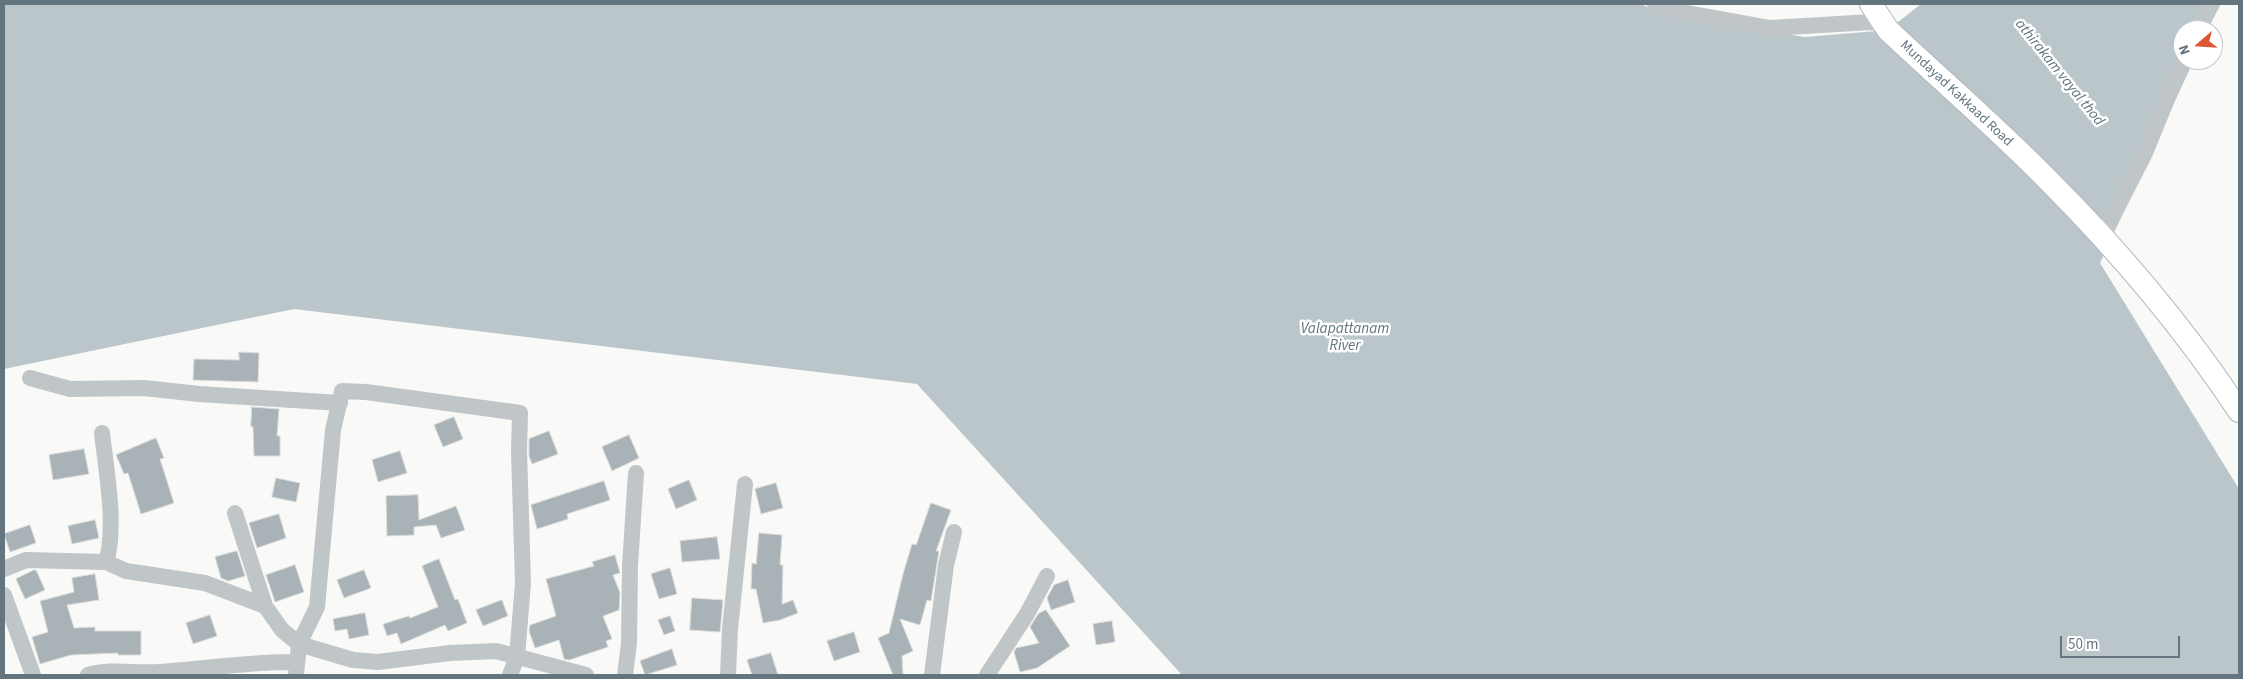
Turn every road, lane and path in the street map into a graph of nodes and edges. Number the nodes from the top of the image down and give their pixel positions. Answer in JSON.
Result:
{"nodes":[{"id":1,"x":1655,"y":4,"type":"edge"},
{"id":2,"x":1871,"y":4,"type":"edge"},
{"id":3,"x":2212,"y":4,"type":"edge"},
{"id":4,"x":2203,"y":20,"type":"edge"},
{"id":5,"x":1882,"y":24,"type":"junction"},
{"id":6,"x":2179,"y":70,"type":"edge"},
{"id":7,"x":2102,"y":237,"type":"junction"},
{"id":8,"x":30,"y":378,"type":"dead end"},
{"id":9,"x":340,"y":403,"type":"junction"},
{"id":10,"x":2239,"y":411,"type":"edge"},
{"id":11,"x":102,"y":433,"type":"dead end"},
{"id":12,"x":636,"y":473,"type":"dead end"},
{"id":13,"x":745,"y":484,"type":"dead end"},
{"id":14,"x":235,"y":513,"type":"dead end"},
{"id":15,"x":954,"y":532,"type":"dead end"},
{"id":16,"x":106,"y":562,"type":"junction"},
{"id":17,"x":4,"y":569,"type":"edge"},
{"id":18,"x":1047,"y":576,"type":"dead end"},
{"id":19,"x":4,"y":595,"type":"edge"},
{"id":20,"x":265,"y":606,"type":"junction"},
{"id":21,"x":299,"y":644,"type":"junction"},
{"id":22,"x":517,"y":656,"type":"junction"},
{"id":23,"x":296,"y":668,"type":"edge"},
{"id":24,"x":96,"y":674,"type":"edge"},
{"id":25,"x":33,"y":675,"type":"edge"},
{"id":26,"x":510,"y":675,"type":"edge"},
{"id":27,"x":586,"y":675,"type":"edge"},
{"id":28,"x":625,"y":675,"type":"edge"},
{"id":29,"x":728,"y":675,"type":"edge"},
{"id":30,"x":932,"y":675,"type":"edge"},
{"id":31,"x":987,"y":675,"type":"edge"}],
"edges":[{"from":1,"to":5,"type":"street"},
{"from":2,"to":5,"type":"main road","name":"Mundayad Kakkaad Road"},
{"from":3,"to":4,"type":"street"},
{"from":5,"to":7,"type":"main road","name":"Mundayad Kakkaad Road"},
{"from":6,"to":7,"type":"street"},
{"from":7,"to":10,"type":"main road","name":"Mundayad Kakkaad Road"},
{"from":8,"to":9,"type":"street"},
{"from":9,"to":21,"type":"street"},
{"from":9,"to":22,"type":"street"},
{"from":11,"to":16,"type":"street"},
{"from":12,"to":28,"type":"street"},
{"from":13,"to":29,"type":"street"},
{"from":14,"to":20,"type":"street"},
{"from":15,"to":30,"type":"street"},
{"from":16,"to":17,"type":"street"},
{"from":16,"to":20,"type":"street"},
{"from":18,"to":31,"type":"street"},
{"from":19,"to":25,"type":"street"},
{"from":20,"to":21,"type":"street"},
{"from":21,"to":22,"type":"street"},
{"from":21,"to":23,"type":"street"},
{"from":22,"to":26,"type":"street"},
{"from":22,"to":27,"type":"street"},
{"from":23,"to":24,"type":"street"}]}
